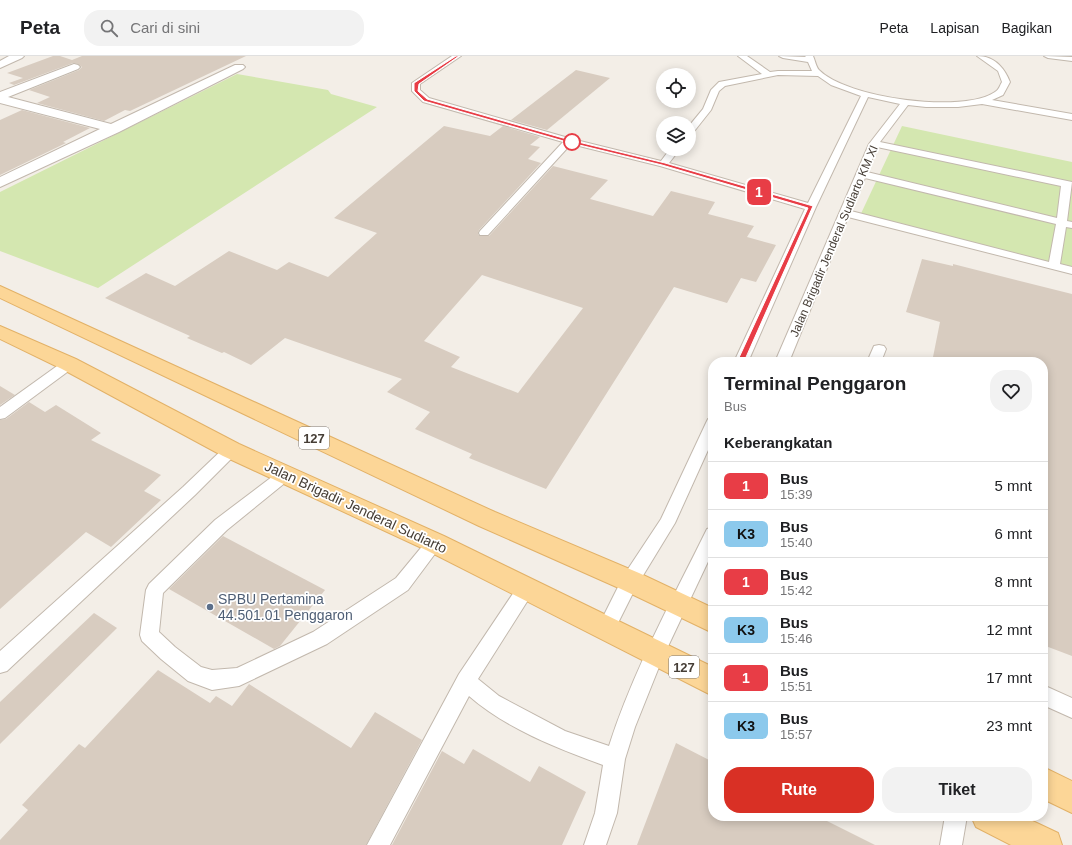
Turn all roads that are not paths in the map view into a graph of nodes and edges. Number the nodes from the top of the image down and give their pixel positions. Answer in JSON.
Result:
{"nodes":[{"id":1,"x":18,"y":56,"type":"edge"},
{"id":2,"x":457,"y":56,"type":"edge"},
{"id":3,"x":742,"y":56,"type":"edge"},
{"id":4,"x":783,"y":56,"type":"edge"},
{"id":5,"x":981,"y":56,"type":"edge"},
{"id":6,"x":1048,"y":56,"type":"edge"},
{"id":7,"x":809,"y":58,"type":"edge"},
{"id":8,"x":1072,"y":59,"type":"edge"},
{"id":9,"x":0,"y":65,"type":"edge"},
{"id":10,"x":74,"y":67,"type":"dead end"},
{"id":11,"x":239,"y":67,"type":"dead end"},
{"id":12,"x":820,"y":74,"type":"junction"},
{"id":13,"x":768,"y":75,"type":"junction"},
{"id":14,"x":865,"y":95,"type":"junction"},
{"id":15,"x":0,"y":98,"type":"edge"},
{"id":16,"x":982,"y":101,"type":"junction"},
{"id":17,"x":905,"y":103,"type":"junction"},
{"id":18,"x":1072,"y":117,"type":"edge"},
{"id":19,"x":696,"y":123,"type":"edge"},
{"id":20,"x":114,"y":129,"type":"junction"},
{"id":21,"x":569,"y":141,"type":"junction"},
{"id":22,"x":874,"y":144,"type":"junction"},
{"id":23,"x":669,"y":156,"type":"edge"},
{"id":24,"x":663,"y":164,"type":"junction"},
{"id":25,"x":861,"y":174,"type":"junction"},
{"id":26,"x":0,"y":183,"type":"edge"},
{"id":27,"x":1069,"y":185,"type":"edge"},
{"id":28,"x":811,"y":207,"type":"junction"},
{"id":29,"x":845,"y":213,"type":"junction"},
{"id":30,"x":1067,"y":224,"type":"edge"},
{"id":31,"x":484,"y":233,"type":"dead end"},
{"id":32,"x":1054,"y":266,"type":"junction"},
{"id":33,"x":1072,"y":270,"type":"edge"},
{"id":34,"x":0,"y":291,"type":"edge"},
{"id":35,"x":0,"y":332,"type":"edge"},
{"id":36,"x":879,"y":349,"type":"dead end"},
{"id":37,"x":743,"y":357,"type":"edge"},
{"id":38,"x":784,"y":357,"type":"edge"},
{"id":39,"x":876,"y":357,"type":"edge"},
{"id":40,"x":69,"y":364,"type":"junction"},
{"id":41,"x":0,"y":414,"type":"edge"},
{"id":42,"x":708,"y":434,"type":"edge"},
{"id":43,"x":230,"y":450,"type":"junction"},
{"id":44,"x":286,"y":474,"type":"junction"},
{"id":45,"x":435,"y":543,"type":"junction"},
{"id":46,"x":708,"y":544,"type":"edge"},
{"id":47,"x":630,"y":581,"type":"junction"},
{"id":48,"x":526,"y":589,"type":"junction"},
{"id":49,"x":678,"y":604,"type":"junction"},
{"id":50,"x":708,"y":619,"type":"edge"},
{"id":51,"x":606,"y":629,"type":"junction"},
{"id":52,"x":655,"y":653,"type":"junction"},
{"id":53,"x":0,"y":664,"type":"edge"},
{"id":54,"x":708,"y":680,"type":"edge"},
{"id":55,"x":466,"y":681,"type":"junction"},
{"id":56,"x":1048,"y":697,"type":"edge"},
{"id":57,"x":1072,"y":708,"type":"edge"},
{"id":58,"x":615,"y":759,"type":"junction"},
{"id":59,"x":1048,"y":785,"type":"edge"},
{"id":60,"x":1072,"y":797,"type":"edge"},
{"id":61,"x":955,"y":821,"type":"edge"},
{"id":62,"x":997,"y":821,"type":"edge"},
{"id":63,"x":378,"y":845,"type":"edge"},
{"id":64,"x":595,"y":845,"type":"edge"},
{"id":65,"x":952,"y":845,"type":"edge"},
{"id":66,"x":1046,"y":845,"type":"edge"}],
"edges":[{"from":1,"to":9,"type":"street"},
{"from":2,"to":21,"type":"lane"},
{"from":3,"to":13,"type":"lane"},
{"from":4,"to":7,"type":"lane"},
{"from":5,"to":16,"type":"lane"},
{"from":6,"to":8,"type":"lane"},
{"from":7,"to":12,"type":"lane"},
{"from":10,"to":15,"type":"street"},
{"from":11,"to":20,"type":"street"},
{"from":12,"to":13,"type":"lane"},
{"from":12,"to":14,"type":"lane"},
{"from":13,"to":19,"type":"lane"},
{"from":14,"to":17,"type":"lane"},
{"from":14,"to":28,"type":"lane"},
{"from":15,"to":20,"type":"street"},
{"from":16,"to":17,"type":"lane"},
{"from":16,"to":18,"type":"lane"},
{"from":17,"to":22,"type":"lane","name":"Jalan Brigadir Jenderal Sudiarto KM XI"},
{"from":20,"to":26,"type":"street"},
{"from":21,"to":24,"type":"lane"},
{"from":21,"to":31,"type":"lane"},
{"from":22,"to":25,"type":"lane","name":"Jalan Brigadir Jenderal Sudiarto KM XI"},
{"from":22,"to":27,"type":"lane"},
{"from":23,"to":24,"type":"lane"},
{"from":24,"to":28,"type":"lane"},
{"from":25,"to":29,"type":"lane","name":"Jalan Brigadir Jenderal Sudiarto KM XI"},
{"from":25,"to":30,"type":"lane"},
{"from":27,"to":30,"type":"lane"},
{"from":28,"to":37,"type":"lane"},
{"from":29,"to":32,"type":"lane"},
{"from":29,"to":38,"type":"lane","name":"Jalan Brigadir Jenderal Sudiarto KM XI"},
{"from":30,"to":32,"type":"lane"},
{"from":32,"to":33,"type":"lane"},
{"from":34,"to":47,"type":"main road","number":"127"},
{"from":35,"to":40,"type":"main road","name":"Jalan Brigadir Jenderal Sudiarto","number":"127"},
{"from":36,"to":39,"type":"lane"},
{"from":40,"to":41,"type":"lane"},
{"from":40,"to":43,"type":"main road","name":"Jalan Brigadir Jenderal Sudiarto","number":"127"},
{"from":42,"to":47,"type":"lane"},
{"from":43,"to":44,"type":"main road","name":"Jalan Brigadir Jenderal Sudiarto","number":"127"},
{"from":43,"to":53,"type":"lane"},
{"from":44,"to":45,"type":"main road","name":"Jalan Brigadir Jenderal Sudiarto","number":"127"},
{"from":44,"to":45,"type":"lane"},
{"from":45,"to":48,"type":"main road","name":"Jalan Brigadir Jenderal Sudiarto","number":"127"},
{"from":46,"to":49,"type":"lane"},
{"from":47,"to":49,"type":"main road","number":"127"},
{"from":47,"to":51,"type":"lane"},
{"from":48,"to":51,"type":"main road","name":"Jalan Brigadir Jenderal Sudiarto","number":"127"},
{"from":48,"to":55,"type":"lane"},
{"from":49,"to":50,"type":"main road","number":"127"},
{"from":49,"to":52,"type":"lane"},
{"from":51,"to":52,"type":"main road","name":"Jalan Brigadir Jenderal Sudiarto","number":"127"},
{"from":52,"to":54,"type":"main road","name":"Jalan Brigadir Jenderal Sudiarto","number":"127"},
{"from":52,"to":58,"type":"lane"},
{"from":55,"to":58,"type":"lane"},
{"from":55,"to":63,"type":"lane"},
{"from":56,"to":57,"type":"lane"},
{"from":58,"to":64,"type":"lane"},
{"from":59,"to":60,"type":"main road"},
{"from":61,"to":65,"type":"lane"},
{"from":62,"to":66,"type":"main road"}]}
